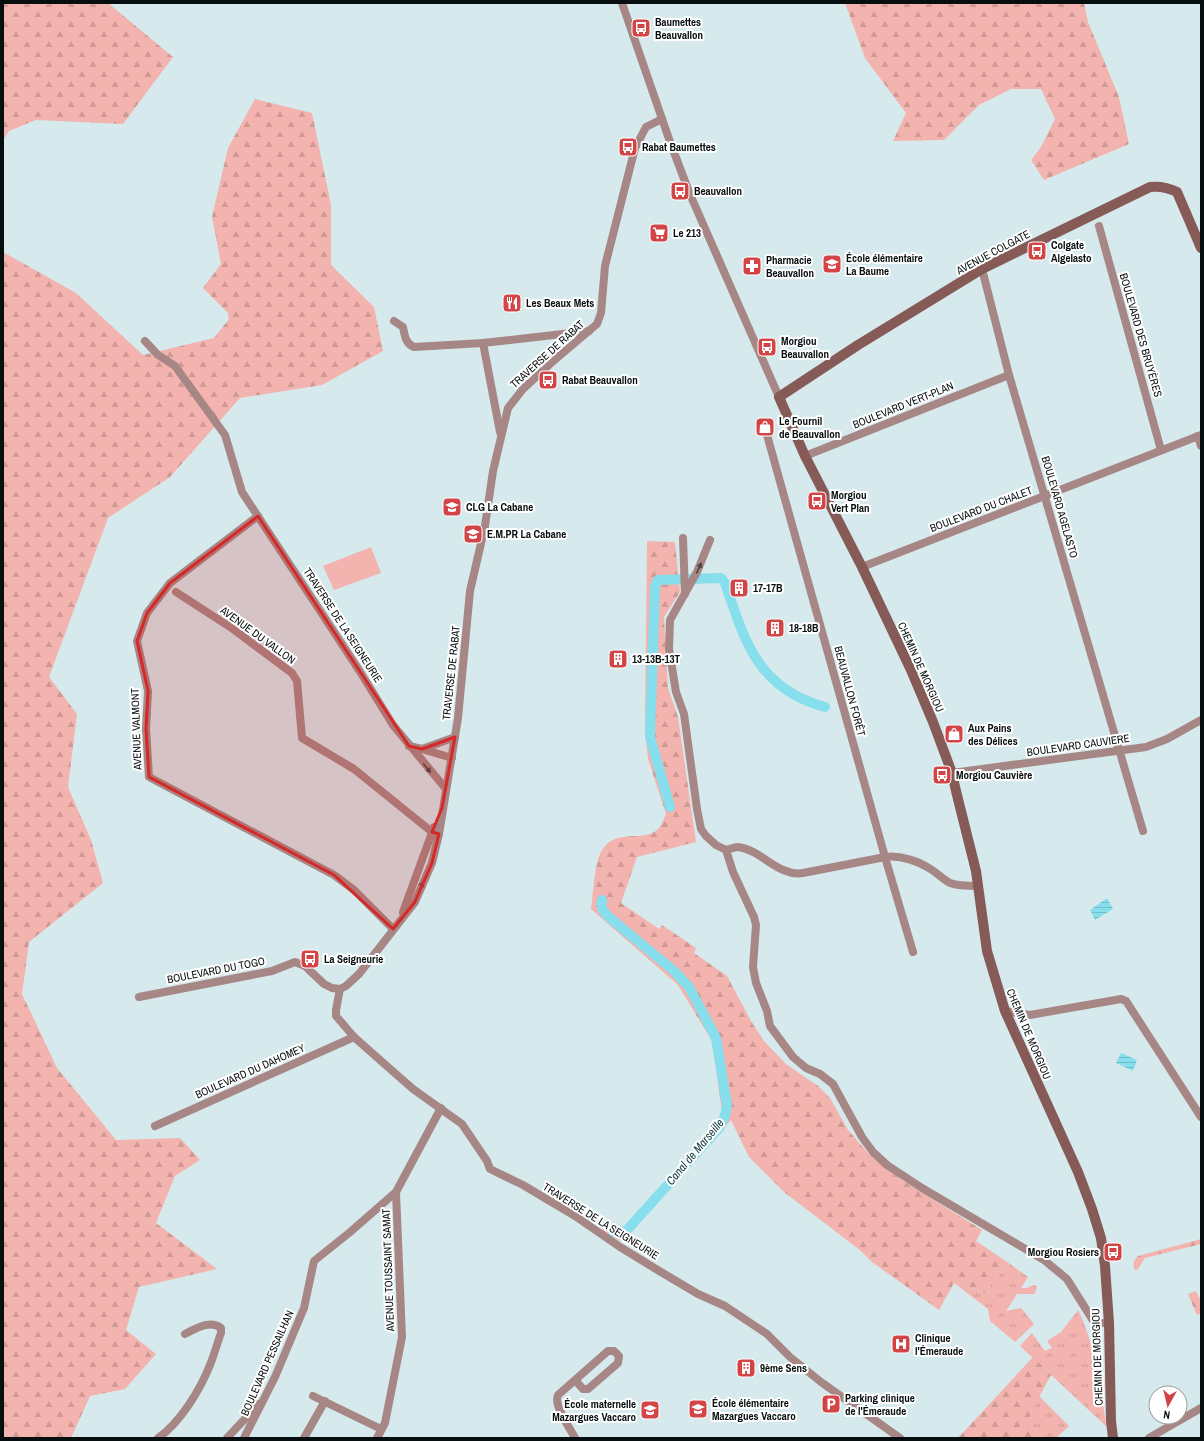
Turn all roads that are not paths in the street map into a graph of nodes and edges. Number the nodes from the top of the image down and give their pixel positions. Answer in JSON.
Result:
{"nodes":[{"id":1,"x":622,"y":3,"type":"edge"},
{"id":2,"x":662,"y":119,"type":"junction"},
{"id":3,"x":1099,"y":226,"type":"dead end"},
{"id":4,"x":1201,"y":248,"type":"edge"},
{"id":5,"x":982,"y":270,"type":"junction"},
{"id":6,"x":394,"y":321,"type":"dead end"},
{"id":7,"x":589,"y":331,"type":"junction"},
{"id":8,"x":145,"y":341,"type":"dead end"},
{"id":9,"x":483,"y":343,"type":"junction"},
{"id":10,"x":1009,"y":375,"type":"junction"},
{"id":11,"x":779,"y":398,"type":"junction"},
{"id":12,"x":767,"y":434,"type":"dead end"},
{"id":13,"x":501,"y":435,"type":"junction"},
{"id":14,"x":1199,"y":436,"type":"edge"},
{"id":15,"x":1201,"y":446,"type":"edge"},
{"id":16,"x":1161,"y":450,"type":"junction"},
{"id":17,"x":805,"y":456,"type":"junction"},
{"id":18,"x":1045,"y":496,"type":"junction"},
{"id":19,"x":258,"y":516,"type":"junction"},
{"id":20,"x":683,"y":538,"type":"dead end"},
{"id":21,"x":710,"y":540,"type":"dead end"},
{"id":22,"x":862,"y":567,"type":"junction"},
{"id":23,"x":176,"y":592,"type":"dead end"},
{"id":24,"x":685,"y":594,"type":"junction"},
{"id":25,"x":1201,"y":720,"type":"edge"},
{"id":26,"x":455,"y":737,"type":"junction"},
{"id":27,"x":410,"y":746,"type":"junction"},
{"id":28,"x":422,"y":749,"type":"junction"},
{"id":29,"x":1119,"y":750,"type":"junction"},
{"id":30,"x":452,"y":758,"type":"junction"},
{"id":31,"x":952,"y":773,"type":"junction"},
{"id":32,"x":446,"y":789,"type":"junction"},
{"id":33,"x":1143,"y":831,"type":"dead end"},
{"id":34,"x":435,"y":833,"type":"junction"},
{"id":35,"x":726,"y":850,"type":"junction"},
{"id":36,"x":885,"y":857,"type":"junction"},
{"id":37,"x":978,"y":886,"type":"junction"},
{"id":38,"x":393,"y":929,"type":"junction"},
{"id":39,"x":913,"y":952,"type":"dead end"},
{"id":40,"x":340,"y":988,"type":"junction"},
{"id":41,"x":139,"y":997,"type":"dead end"},
{"id":42,"x":1005,"y":1011,"type":"junction"},
{"id":43,"x":354,"y":1037,"type":"junction"},
{"id":44,"x":441,"y":1108,"type":"junction"},
{"id":45,"x":1201,"y":1117,"type":"edge"},
{"id":46,"x":155,"y":1126,"type":"dead end"},
{"id":47,"x":396,"y":1192,"type":"junction"},
{"id":48,"x":1109,"y":1324,"type":"junction"},
{"id":49,"x":185,"y":1334,"type":"dead end"},
{"id":50,"x":575,"y":1380,"type":"junction"},
{"id":51,"x":313,"y":1396,"type":"dead end"},
{"id":52,"x":263,"y":1399,"type":"junction"},
{"id":53,"x":325,"y":1401,"type":"junction"},
{"id":54,"x":1201,"y":1408,"type":"edge"},
{"id":55,"x":381,"y":1430,"type":"junction"},
{"id":56,"x":158,"y":1438,"type":"edge"},
{"id":57,"x":227,"y":1438,"type":"edge"},
{"id":58,"x":244,"y":1438,"type":"edge"},
{"id":59,"x":304,"y":1438,"type":"edge"},
{"id":60,"x":377,"y":1438,"type":"edge"},
{"id":61,"x":575,"y":1438,"type":"edge"},
{"id":62,"x":900,"y":1438,"type":"edge"},
{"id":63,"x":1113,"y":1438,"type":"edge"},
{"id":64,"x":1149,"y":1438,"type":"edge"}],
"edges":[{"from":1,"to":2,"type":"street","name":"CHEMIN DE MORGIOU"},
{"from":2,"to":7,"type":"street","name":"TRAVERSE DE RABAT"},
{"from":2,"to":11,"type":"street","name":"CHEMIN DE MORGIOU"},
{"from":3,"to":16,"type":"street","name":"BOULEVARD DES BRUYÈRES"},
{"from":4,"to":5,"type":"street","name":"AVENUE COLGATE"},
{"from":5,"to":10,"type":"street","name":"BOULEVARD AGELASTO"},
{"from":5,"to":11,"type":"street","name":"AVENUE COLGATE"},
{"from":6,"to":9,"type":"street"},
{"from":7,"to":9,"type":"street"},
{"from":7,"to":13,"type":"street","name":"TRAVERSE DE RABAT"},
{"from":8,"to":19,"type":"street","name":"TRAVERSE DE LA SEIGNEURIE"},
{"from":9,"to":13,"type":"street"},
{"from":10,"to":17,"type":"street","name":"BOULEVARD VERT-PLAN"},
{"from":10,"to":18,"type":"street","name":"BOULEVARD AGELASTO"},
{"from":11,"to":17,"type":"street","name":"CHEMIN DE MORGIOU"},
{"from":12,"to":36,"type":"street","name":"BEAUVALLON FORÊT"},
{"from":13,"to":26,"type":"street","name":"TRAVERSE DE RABAT"},
{"from":14,"to":15,"type":"street"},
{"from":14,"to":16,"type":"street","name":"BOULEVARD DU CHALET"},
{"from":16,"to":18,"type":"street","name":"BOULEVARD DU CHALET"},
{"from":17,"to":22,"type":"street","name":"CHEMIN DE MORGIOU"},
{"from":18,"to":22,"type":"street","name":"BOULEVARD DU CHALET"},
{"from":18,"to":29,"type":"street","name":"BOULEVARD AGELASTO"},
{"from":19,"to":27,"type":"street","name":"TRAVERSE DE LA SEIGNEURIE"},
{"from":19,"to":38,"type":"street","name":"AVENUE VALMONT"},
{"from":20,"to":24,"type":"street"},
{"from":24,"to":21,"type":"street","one_way":true},
{"from":22,"to":31,"type":"street","name":"CHEMIN DE MORGIOU"},
{"from":23,"to":34,"type":"street","name":"AVENUE DU VALLON"},
{"from":24,"to":35,"type":"street"},
{"from":25,"to":29,"type":"street","name":"BOULEVARD CAUVIERE"},
{"from":26,"to":28,"type":"street"},
{"from":26,"to":30,"type":"street"},
{"from":27,"to":28,"type":"street"},
{"from":27,"to":32,"type":"street","name":"TRAVERSE DE LA SEIGNEURIE","one_way":true},
{"from":28,"to":30,"type":"street"},
{"from":29,"to":31,"type":"street","name":"BOULEVARD CAUVIERE"},
{"from":29,"to":33,"type":"street","name":"BOULEVARD AGELASTO"},
{"from":30,"to":32,"type":"street"},
{"from":31,"to":37,"type":"street","name":"CHEMIN DE MORGIOU"},
{"from":32,"to":34,"type":"street"},
{"from":34,"to":38,"type":"street"},
{"from":35,"to":36,"type":"street"},
{"from":35,"to":48,"type":"street"},
{"from":36,"to":37,"type":"street"},
{"from":36,"to":39,"type":"street","name":"BEAUVALLON FORÊT"},
{"from":37,"to":42,"type":"street","name":"CHEMIN DE MORGIOU"},
{"from":38,"to":40,"type":"street"},
{"from":40,"to":41,"type":"street","name":"BOULEVARD DU TOGO"},
{"from":40,"to":43,"type":"street","name":"TRAVERSE DE LA SEIGNEURIE"},
{"from":42,"to":45,"type":"street"},
{"from":42,"to":48,"type":"street","name":"CHEMIN DE MORGIOU"},
{"from":43,"to":44,"type":"street","name":"TRAVERSE DE LA SEIGNEURIE"},
{"from":43,"to":46,"type":"street","name":"BOULEVARD DU DAHOMEY"},
{"from":44,"to":47,"type":"street","name":"AVENUE TOUSSAINT SAMAT"},
{"from":44,"to":62,"type":"street","name":"TRAVERSE DE LA SEIGNEURIE"},
{"from":47,"to":52,"type":"street","name":"BOULEVARD PESSAILHAN"},
{"from":47,"to":55,"type":"street","name":"AVENUE TOUSSAINT SAMAT"},
{"from":48,"to":63,"type":"street","name":"CHEMIN DE MORGIOU"},
{"from":49,"to":56,"type":"street"},
{"from":50,"to":50,"type":"street"},
{"from":50,"to":61,"type":"street"},
{"from":51,"to":53,"type":"street"},
{"from":52,"to":57,"type":"street"},
{"from":52,"to":58,"type":"street","name":"BOULEVARD PESSAILHAN"},
{"from":53,"to":55,"type":"street"},
{"from":53,"to":59,"type":"street"},
{"from":54,"to":64,"type":"street"},
{"from":55,"to":60,"type":"street","name":"AVENUE TOUSSAINT SAMAT"}]}
